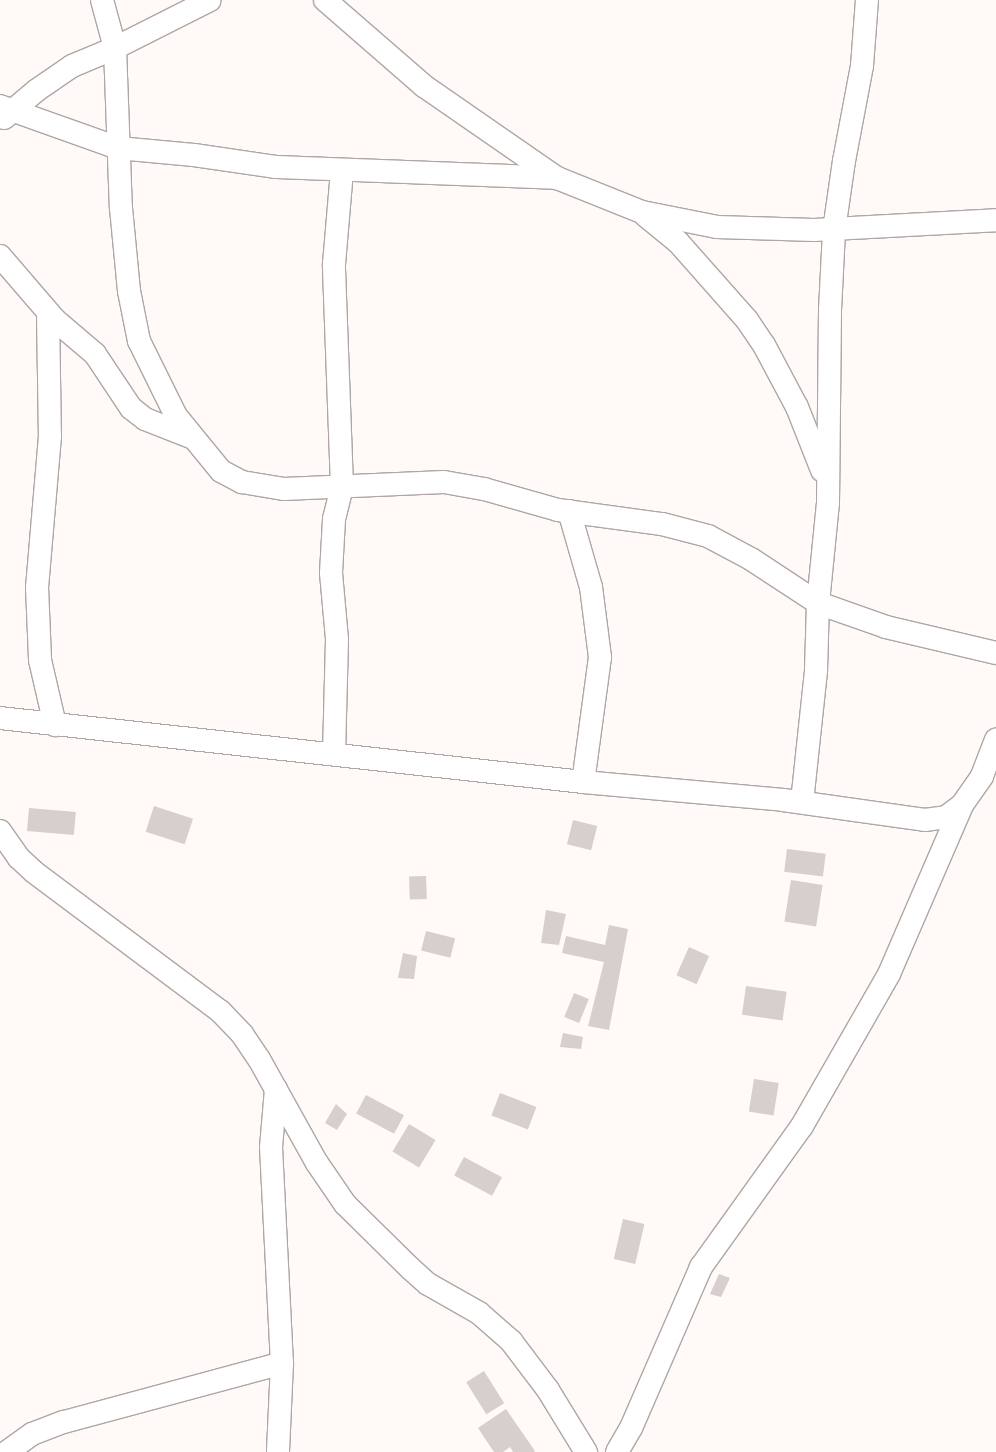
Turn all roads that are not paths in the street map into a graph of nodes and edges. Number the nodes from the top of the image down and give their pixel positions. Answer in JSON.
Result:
{"nodes":[{"id":1,"x":102,"y":0,"type":"edge"},
{"id":2,"x":210,"y":0,"type":"edge"},
{"id":3,"x":325,"y":0,"type":"edge"},
{"id":4,"x":867,"y":0,"type":"edge"},
{"id":5,"x":115,"y":48,"type":"junction"},
{"id":6,"x":4,"y":113,"type":"edge"},
{"id":7,"x":118,"y":148,"type":"junction"},
{"id":8,"x":342,"y":171,"type":"junction"},
{"id":9,"x":557,"y":178,"type":"junction"},
{"id":10,"x":642,"y":212,"type":"junction"},
{"id":11,"x":996,"y":220,"type":"edge"},
{"id":12,"x":834,"y":230,"type":"junction"},
{"id":13,"x":0,"y":256,"type":"edge"},
{"id":14,"x":48,"y":313,"type":"junction"},
{"id":15,"x":193,"y":438,"type":"junction"},
{"id":16,"x":342,"y":487,"type":"junction"},
{"id":17,"x":828,"y":489,"type":"junction"},
{"id":18,"x":569,"y":511,"type":"junction"},
{"id":19,"x":818,"y":603,"type":"junction"},
{"id":20,"x":996,"y":653,"type":"edge"},
{"id":21,"x":0,"y":718,"type":"edge"},
{"id":22,"x":55,"y":725,"type":"junction"},
{"id":23,"x":996,"y":740,"type":"edge"},
{"id":24,"x":334,"y":754,"type":"junction"},
{"id":25,"x":583,"y":782,"type":"junction"},
{"id":26,"x":802,"y":802,"type":"junction"},
{"id":27,"x":962,"y":805,"type":"junction"},
{"id":28,"x":0,"y":831,"type":"edge"},
{"id":29,"x":276,"y":1089,"type":"junction"},
{"id":30,"x":282,"y":1363,"type":"junction"},
{"id":31,"x":7,"y":1452,"type":"edge"},
{"id":32,"x":278,"y":1452,"type":"edge"},
{"id":33,"x":586,"y":1452,"type":"edge"},
{"id":34,"x":617,"y":1452,"type":"edge"}],
"edges":[{"from":1,"to":5,"type":"street"},
{"from":2,"to":5,"type":"street"},
{"from":3,"to":9,"type":"street"},
{"from":4,"to":12,"type":"street"},
{"from":5,"to":6,"type":"street"},
{"from":5,"to":7,"type":"street"},
{"from":6,"to":7,"type":"street"},
{"from":7,"to":8,"type":"street"},
{"from":7,"to":15,"type":"street"},
{"from":8,"to":9,"type":"street"},
{"from":8,"to":16,"type":"street"},
{"from":9,"to":10,"type":"street"},
{"from":10,"to":12,"type":"street"},
{"from":10,"to":17,"type":"street"},
{"from":11,"to":12,"type":"street"},
{"from":12,"to":17,"type":"street"},
{"from":13,"to":14,"type":"street"},
{"from":14,"to":15,"type":"street"},
{"from":14,"to":22,"type":"street"},
{"from":15,"to":16,"type":"street"},
{"from":16,"to":18,"type":"street"},
{"from":16,"to":24,"type":"street"},
{"from":17,"to":19,"type":"street"},
{"from":18,"to":19,"type":"street"},
{"from":18,"to":25,"type":"street"},
{"from":19,"to":20,"type":"street"},
{"from":19,"to":26,"type":"street"},
{"from":21,"to":22,"type":"street"},
{"from":22,"to":24,"type":"street"},
{"from":23,"to":27,"type":"street"},
{"from":24,"to":25,"type":"street"},
{"from":25,"to":26,"type":"street"},
{"from":26,"to":27,"type":"street"},
{"from":27,"to":34,"type":"street"},
{"from":28,"to":29,"type":"street"},
{"from":29,"to":30,"type":"street"},
{"from":29,"to":33,"type":"street"},
{"from":30,"to":31,"type":"street"},
{"from":30,"to":32,"type":"street"}]}
